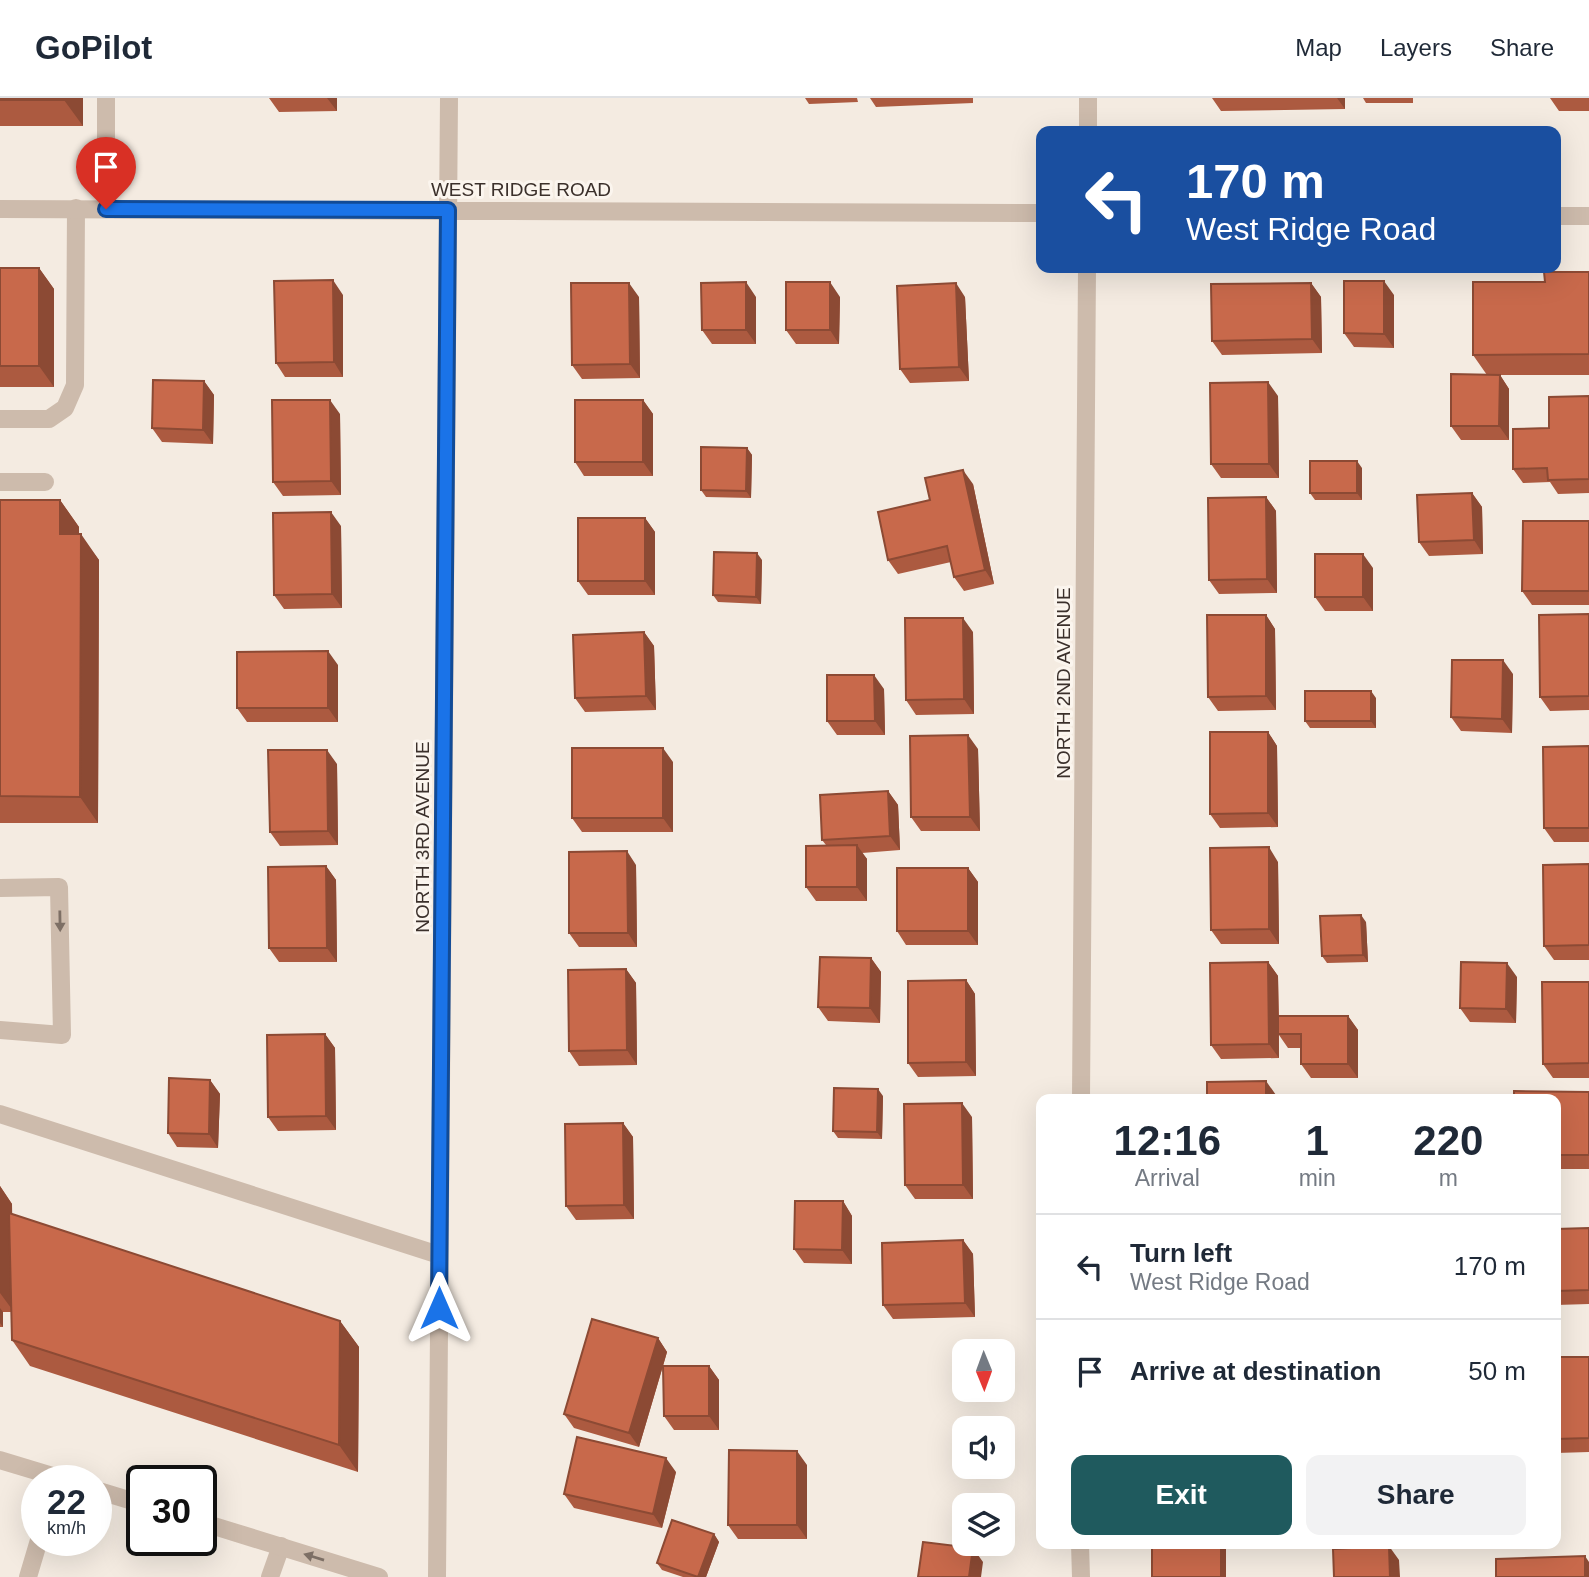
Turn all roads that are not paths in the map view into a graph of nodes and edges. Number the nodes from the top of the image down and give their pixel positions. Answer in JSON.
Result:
{"nodes":[{"id":1,"x":106,"y":98,"type":"edge"},
{"id":2,"x":449,"y":98,"type":"edge"},
{"id":3,"x":1088,"y":98,"type":"edge"},
{"id":4,"x":1088,"y":126,"type":"edge"},
{"id":5,"x":76,"y":208,"type":"junction"},
{"id":6,"x":0,"y":209,"type":"edge"},
{"id":7,"x":106,"y":209,"type":"junction"},
{"id":8,"x":448,"y":210,"type":"junction"},
{"id":9,"x":1036,"y":213,"type":"edge"},
{"id":10,"x":1561,"y":216,"type":"edge"},
{"id":11,"x":1589,"y":216,"type":"edge"},
{"id":12,"x":1087,"y":273,"type":"edge"},
{"id":13,"x":0,"y":419,"type":"edge"},
{"id":14,"x":0,"y":482,"type":"edge"},
{"id":15,"x":45,"y":482,"type":"dead end"},
{"id":16,"x":0,"y":888,"type":"edge"},
{"id":17,"x":0,"y":1030,"type":"edge"},
{"id":18,"x":1081,"y":1094,"type":"edge"},
{"id":19,"x":0,"y":1114,"type":"edge"},
{"id":20,"x":439,"y":1255,"type":"junction"},
{"id":21,"x":0,"y":1460,"type":"edge"},
{"id":22,"x":21,"y":1467,"type":"edge"},
{"id":23,"x":217,"y":1527,"type":"edge"},
{"id":24,"x":281,"y":1546,"type":"junction"},
{"id":25,"x":1080,"y":1549,"type":"edge"},
{"id":26,"x":34,"y":1556,"type":"edge"},
{"id":27,"x":28,"y":1577,"type":"edge"},
{"id":28,"x":270,"y":1577,"type":"edge"},
{"id":29,"x":379,"y":1577,"type":"edge"},
{"id":30,"x":437,"y":1577,"type":"edge"},
{"id":31,"x":1081,"y":1577,"type":"edge"}],
"edges":[{"from":1,"to":7,"type":"street"},
{"from":2,"to":8,"type":"street","name":"NORTH 3RD AVENUE"},
{"from":3,"to":4,"type":"street"},
{"from":5,"to":6,"type":"street","name":"WEST RIDGE ROAD"},
{"from":5,"to":7,"type":"street","name":"WEST RIDGE ROAD"},
{"from":5,"to":13,"type":"street"},
{"from":7,"to":8,"type":"street","name":"WEST RIDGE ROAD"},
{"from":8,"to":9,"type":"street","name":"WEST RIDGE ROAD"},
{"from":8,"to":20,"type":"street","name":"NORTH 3RD AVENUE"},
{"from":10,"to":11,"type":"street"},
{"from":12,"to":18,"type":"street","name":"NORTH 2ND AVENUE"},
{"from":14,"to":15,"type":"street"},
{"from":16,"to":17,"type":"street","one_way":true},
{"from":19,"to":20,"type":"street"},
{"from":20,"to":30,"type":"street","name":"NORTH 3RD AVENUE"},
{"from":21,"to":22,"type":"street"},
{"from":23,"to":24,"type":"street"},
{"from":24,"to":28,"type":"street"},
{"from":29,"to":24,"type":"street","one_way":true},
{"from":25,"to":31,"type":"street"},
{"from":26,"to":27,"type":"street"}]}
